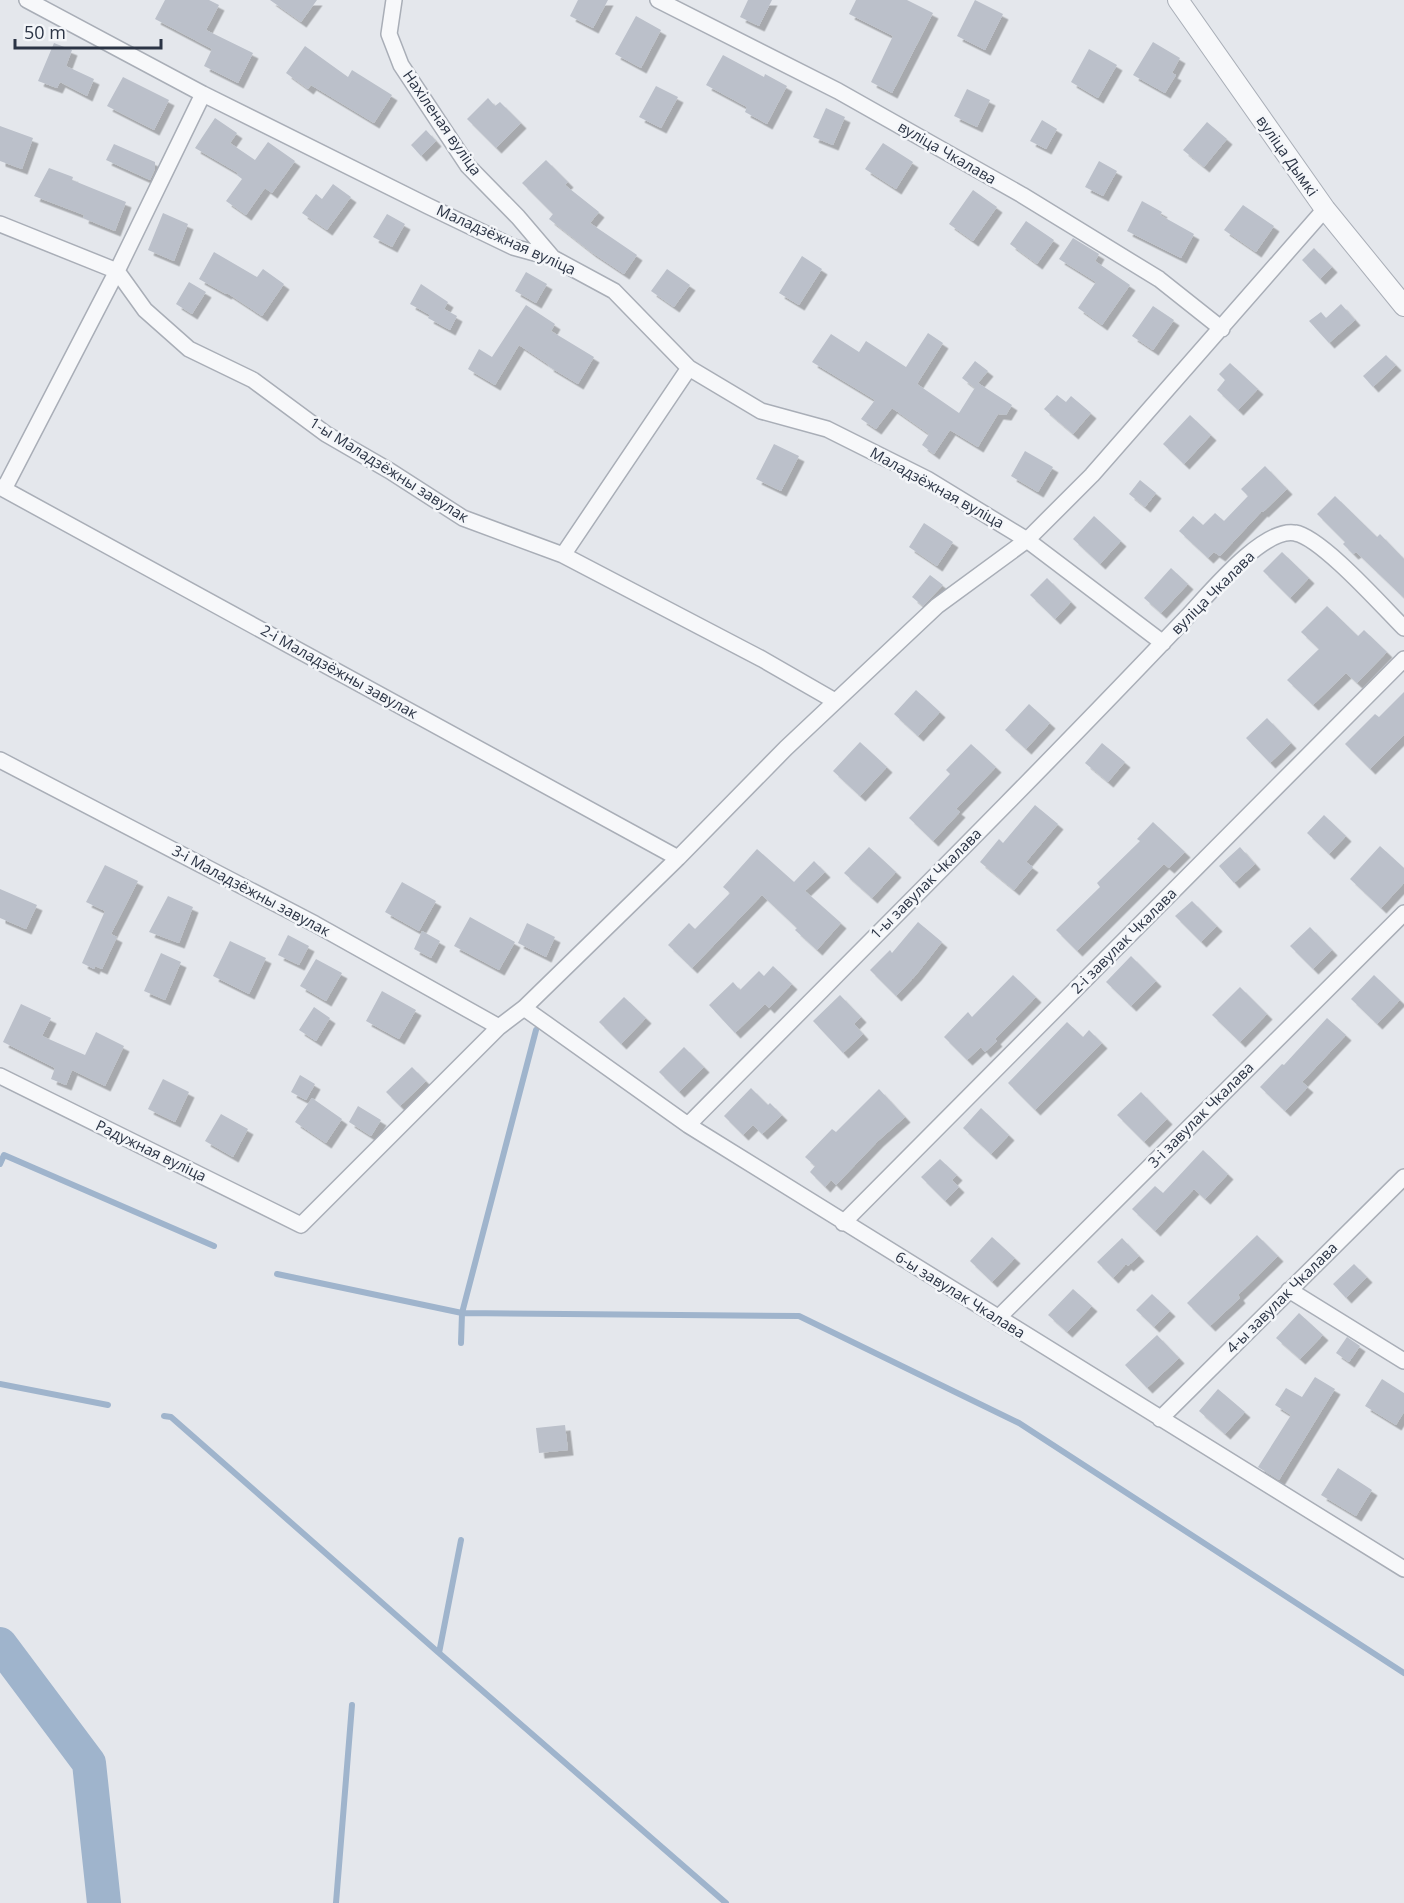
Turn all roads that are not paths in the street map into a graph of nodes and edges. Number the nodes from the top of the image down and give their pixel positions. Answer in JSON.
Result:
{"nodes":[{"id":1,"x":27,"y":0,"type":"edge"},
{"id":2,"x":394,"y":0,"type":"edge"},
{"id":3,"x":658,"y":0,"type":"edge"},
{"id":4,"x":1178,"y":0,"type":"edge"},
{"id":5,"x":203,"y":94,"type":"junction"},
{"id":6,"x":1325,"y":209,"type":"junction"},
{"id":7,"x":0,"y":224,"type":"edge"},
{"id":8,"x":553,"y":258,"type":"junction"},
{"id":9,"x":117,"y":271,"type":"junction"},
{"id":10,"x":1404,"y":306,"type":"edge"},
{"id":11,"x":1222,"y":329,"type":"junction"},
{"id":12,"x":688,"y":368,"type":"junction"},
{"id":13,"x":2,"y":488,"type":"edge"},
{"id":14,"x":1027,"y":540,"type":"junction"},
{"id":15,"x":563,"y":555,"type":"junction"},
{"id":16,"x":1404,"y":628,"type":"edge"},
{"id":17,"x":1163,"y":643,"type":"junction"},
{"id":18,"x":1404,"y":658,"type":"edge"},
{"id":19,"x":835,"y":701,"type":"junction"},
{"id":20,"x":0,"y":760,"type":"edge"},
{"id":21,"x":678,"y":858,"type":"junction"},
{"id":22,"x":1404,"y":913,"type":"edge"},
{"id":23,"x":524,"y":1008,"type":"junction"},
{"id":24,"x":500,"y":1027,"type":"junction"},
{"id":25,"x":0,"y":1076,"type":"edge"},
{"id":26,"x":688,"y":1125,"type":"junction"},
{"id":27,"x":1404,"y":1178,"type":"edge"},
{"id":28,"x":843,"y":1223,"type":"junction"},
{"id":29,"x":1289,"y":1290,"type":"junction"},
{"id":30,"x":998,"y":1318,"type":"junction"},
{"id":31,"x":1404,"y":1361,"type":"edge"},
{"id":32,"x":1160,"y":1419,"type":"junction"},
{"id":33,"x":1404,"y":1569,"type":"edge"}],
"edges":[{"from":1,"to":5,"type":"street","name":"Маладзёжная вуліца"},
{"from":2,"to":8,"type":"street","name":"Нахіленая вуліца"},
{"from":3,"to":11,"type":"street","name":"вуліца Чкалава"},
{"from":4,"to":6,"type":"street","name":"вуліца Дымкі"},
{"from":5,"to":8,"type":"street","name":"Маладзёжная вуліца"},
{"from":5,"to":9,"type":"street"},
{"from":6,"to":10,"type":"street","name":"вуліца Дымкі"},
{"from":6,"to":11,"type":"street"},
{"from":7,"to":9,"type":"street"},
{"from":8,"to":12,"type":"street","name":"Маладзёжная вуліца"},
{"from":9,"to":13,"type":"street"},
{"from":9,"to":15,"type":"street","name":"1-ы Маладзёжны завулак"},
{"from":11,"to":14,"type":"street"},
{"from":12,"to":14,"type":"street","name":"Маладзёжная вуліца"},
{"from":12,"to":15,"type":"street"},
{"from":13,"to":21,"type":"street","name":"2-і Маладзёжны завулак"},
{"from":14,"to":17,"type":"street","name":"Маладзёжная вуліца"},
{"from":14,"to":19,"type":"street"},
{"from":15,"to":19,"type":"street","name":"1-ы Маладзёжны завулак"},
{"from":16,"to":17,"type":"street","name":"вуліца Чкалава"},
{"from":17,"to":26,"type":"street","name":"1-ы завулак Чкалава"},
{"from":18,"to":28,"type":"street","name":"2-і завулак Чкалава"},
{"from":19,"to":21,"type":"street"},
{"from":20,"to":24,"type":"street","name":"3-і Маладзёжны завулак"},
{"from":21,"to":23,"type":"street"},
{"from":22,"to":30,"type":"street","name":"3-і завулак Чкалава"},
{"from":23,"to":24,"type":"street"},
{"from":23,"to":26,"type":"street","name":"6-ы завулак Чкалава"},
{"from":24,"to":25,"type":"street","name":"Радужная вуліца"},
{"from":26,"to":28,"type":"street","name":"6-ы завулак Чкалава"},
{"from":27,"to":29,"type":"street","name":"4-ы завулак Чкалава"},
{"from":28,"to":30,"type":"street","name":"6-ы завулак Чкалава"},
{"from":29,"to":31,"type":"street"},
{"from":29,"to":32,"type":"street","name":"4-ы завулак Чкалава"},
{"from":30,"to":32,"type":"street","name":"6-ы завулак Чкалава"},
{"from":32,"to":33,"type":"street","name":"6-ы завулак Чкалава"}]}
